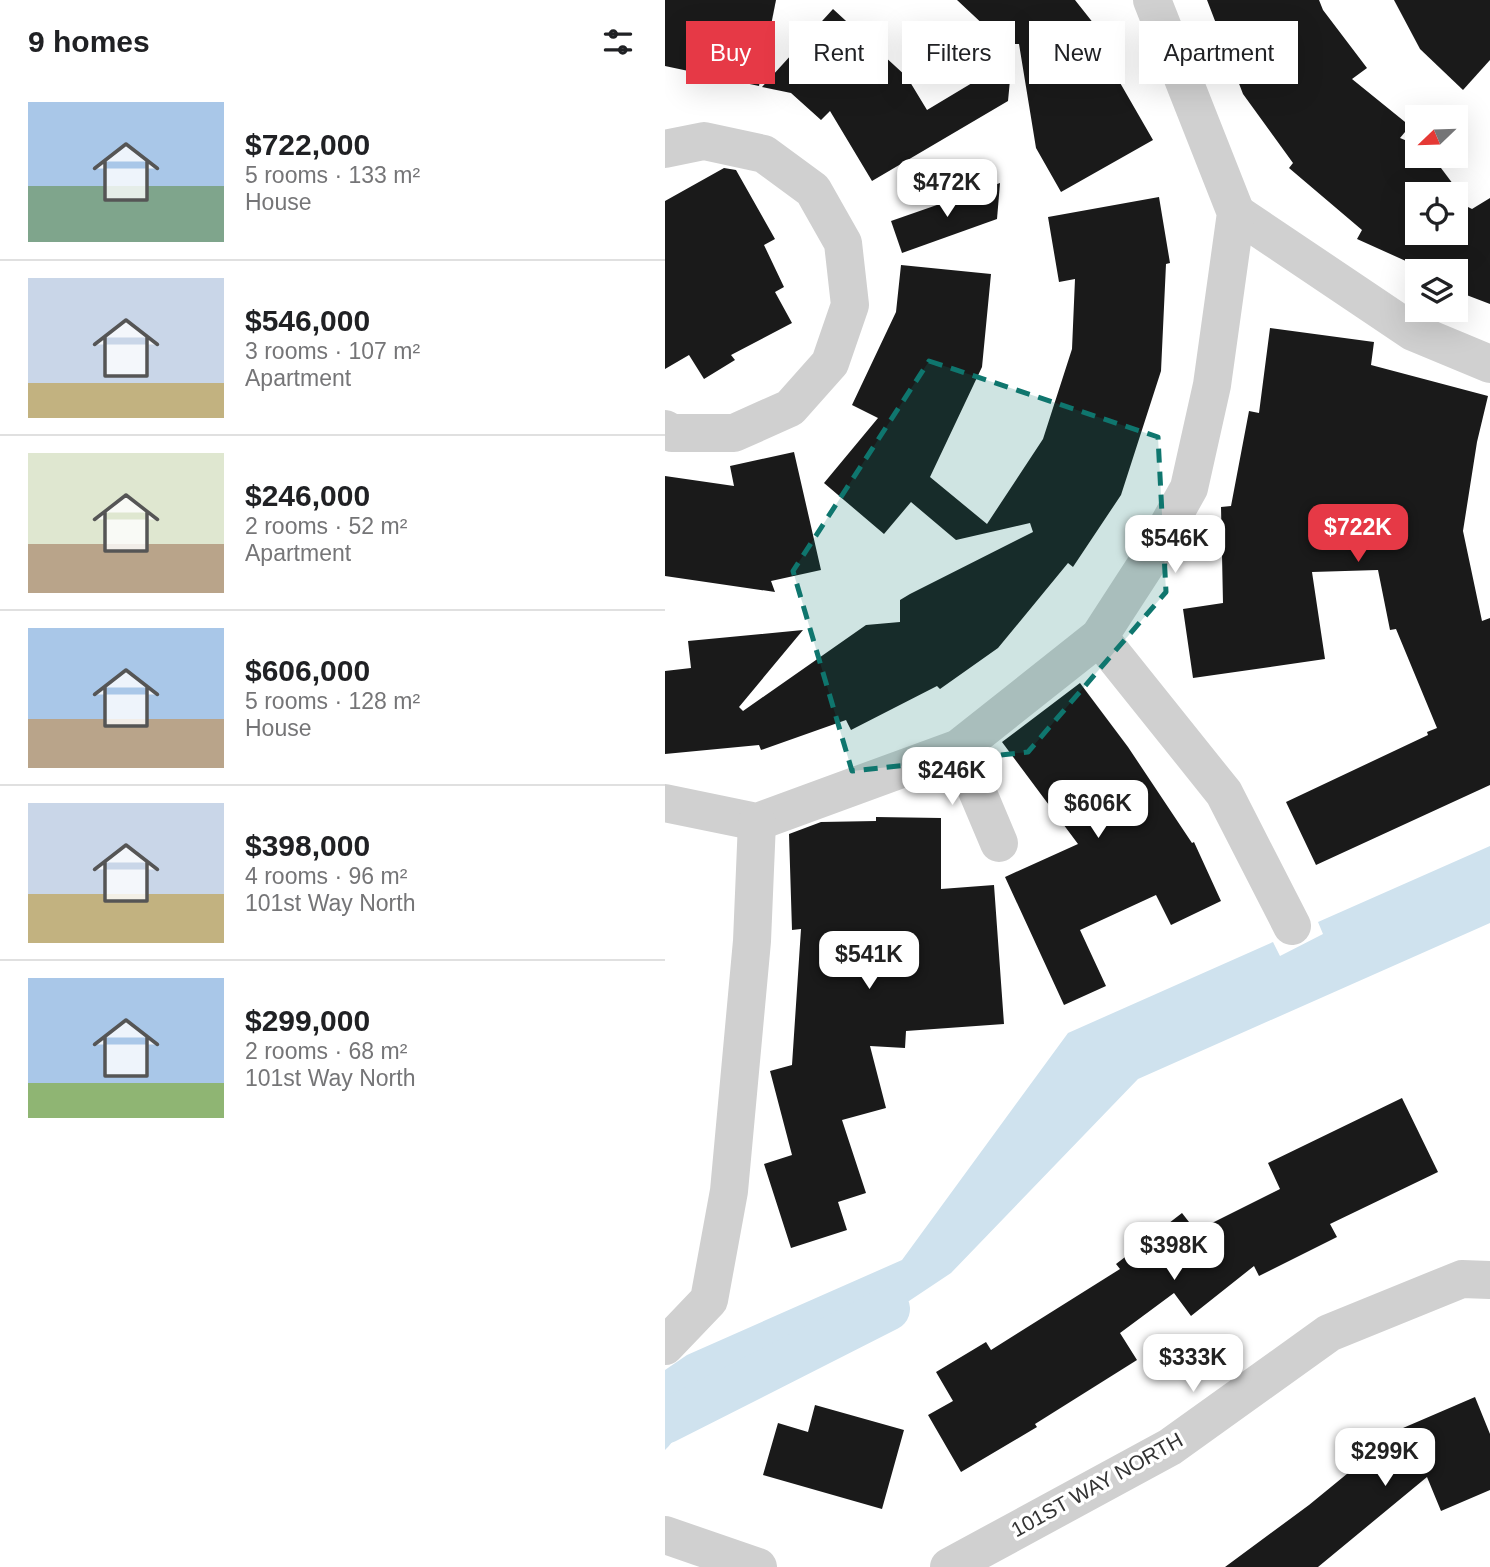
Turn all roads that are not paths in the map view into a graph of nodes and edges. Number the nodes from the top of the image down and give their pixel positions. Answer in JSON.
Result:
{"nodes":[{"id":1,"x":1151,"y":0,"type":"edge"},
{"id":2,"x":665,"y":149,"type":"edge"},
{"id":3,"x":1236,"y":214,"type":"junction"},
{"id":4,"x":1490,"y":364,"type":"edge"},
{"id":5,"x":665,"y":429,"type":"edge"},
{"id":6,"x":1099,"y":637,"type":"junction"},
{"id":7,"x":959,"y":748,"type":"junction"},
{"id":8,"x":665,"y":803,"type":"edge"},
{"id":9,"x":757,"y":822,"type":"junction"},
{"id":10,"x":999,"y":843,"type":"dead end"},
{"id":11,"x":1292,"y":926,"type":"dead end"},
{"id":12,"x":1476,"y":1280,"type":"edge"},
{"id":13,"x":665,"y":1346,"type":"edge"},
{"id":14,"x":665,"y":1535,"type":"edge"},
{"id":15,"x":758,"y":1567,"type":"edge"},
{"id":16,"x":949,"y":1567,"type":"edge"}],
"edges":[{"from":1,"to":3,"type":"street"},
{"from":2,"to":5,"type":"street"},
{"from":3,"to":4,"type":"street"},
{"from":3,"to":6,"type":"street"},
{"from":6,"to":7,"type":"street"},
{"from":6,"to":11,"type":"street"},
{"from":7,"to":9,"type":"street"},
{"from":7,"to":10,"type":"street"},
{"from":8,"to":9,"type":"street"},
{"from":9,"to":13,"type":"street"},
{"from":12,"to":16,"type":"street","name":"101ST WAY NORTH"},
{"from":14,"to":15,"type":"street"}]}
